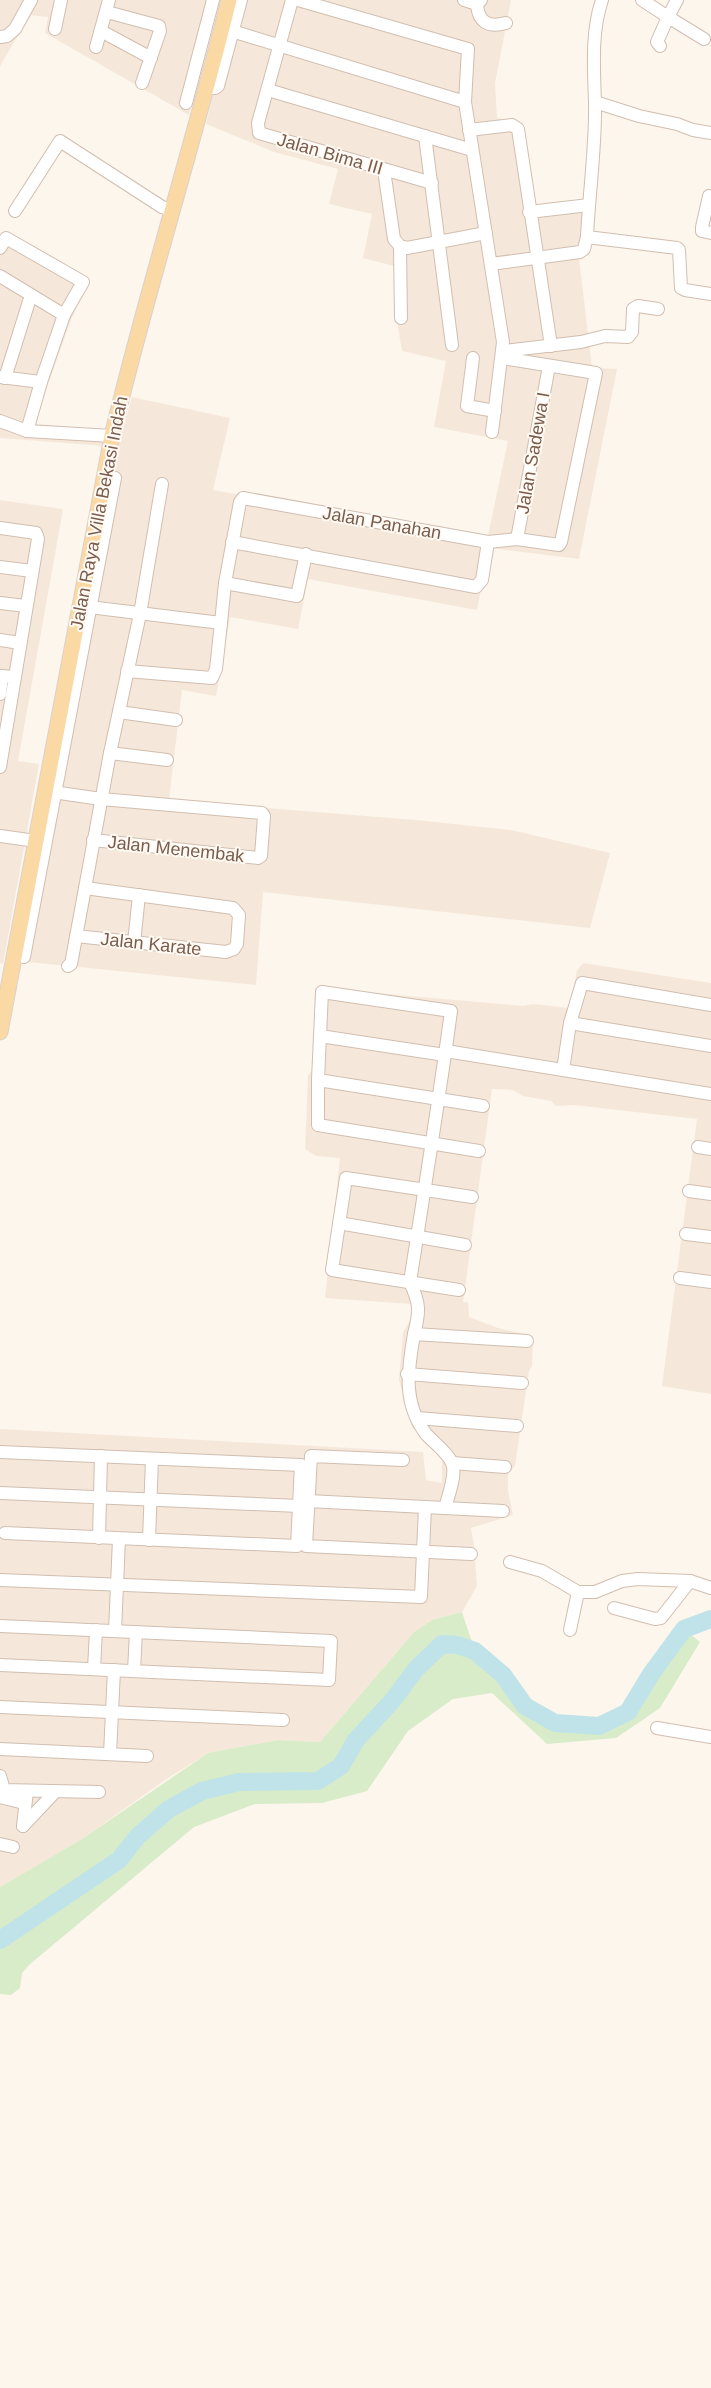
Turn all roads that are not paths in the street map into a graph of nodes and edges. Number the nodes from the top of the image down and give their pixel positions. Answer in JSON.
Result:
{"nodes":[{"id":1,"x":30,"y":0,"type":"edge"},
{"id":2,"x":213,"y":0,"type":"edge"},
{"id":3,"x":229,"y":0,"type":"edge"},
{"id":4,"x":241,"y":0,"type":"edge"},
{"id":5,"x":292,"y":0,"type":"edge"},
{"id":6,"x":298,"y":0,"type":"edge"},
{"id":7,"x":464,"y":0,"type":"edge"},
{"id":8,"x":602,"y":0,"type":"edge"},
{"id":9,"x":642,"y":0,"type":"edge"},
{"id":10,"x":677,"y":0,"type":"edge"},
{"id":11,"x":58,"y":1,"type":"edge"},
{"id":12,"x":479,"y":2,"type":"edge"},
{"id":13,"x":108,"y":6,"type":"edge"},
{"id":14,"x":668,"y":17,"type":"junction"},
{"id":15,"x":506,"y":23,"type":"dead end"},
{"id":16,"x":55,"y":29,"type":"dead end"},
{"id":17,"x":228,"y":29,"type":"junction"},
{"id":18,"x":101,"y":30,"type":"junction"},
{"id":19,"x":0,"y":37,"type":"edge"},
{"id":20,"x":704,"y":40,"type":"dead end"},
{"id":21,"x":280,"y":44,"type":"junction"},
{"id":22,"x":660,"y":46,"type":"dead end"},
{"id":23,"x":96,"y":47,"type":"dead end"},
{"id":24,"x":151,"y":58,"type":"junction"},
{"id":25,"x":142,"y":83,"type":"dead end"},
{"id":26,"x":189,"y":88,"type":"junction"},
{"id":27,"x":268,"y":90,"type":"junction"},
{"id":28,"x":206,"y":93,"type":"junction"},
{"id":29,"x":465,"y":102,"type":"junction"},
{"id":30,"x":595,"y":102,"type":"junction"},
{"id":31,"x":186,"y":103,"type":"dead end"},
{"id":32,"x":469,"y":130,"type":"junction"},
{"id":33,"x":711,"y":133,"type":"edge"},
{"id":34,"x":425,"y":136,"type":"junction"},
{"id":35,"x":472,"y":150,"type":"junction"},
{"id":36,"x":384,"y":170,"type":"junction"},
{"id":37,"x":432,"y":183,"type":"junction"},
{"id":38,"x":709,"y":196,"type":"dead end"},
{"id":39,"x":589,"y":205,"type":"junction"},
{"id":40,"x":172,"y":210,"type":"junction"},
{"id":41,"x":15,"y":211,"type":"dead end"},
{"id":42,"x":529,"y":212,"type":"junction"},
{"id":43,"x":486,"y":233,"type":"junction"},
{"id":44,"x":711,"y":233,"type":"edge"},
{"id":45,"x":587,"y":236,"type":"junction"},
{"id":46,"x":440,"y":241,"type":"junction"},
{"id":47,"x":400,"y":246,"type":"junction"},
{"id":48,"x":0,"y":248,"type":"edge"},
{"id":49,"x":537,"y":257,"type":"junction"},
{"id":50,"x":491,"y":264,"type":"junction"},
{"id":51,"x":0,"y":276,"type":"edge"},
{"id":52,"x":711,"y":294,"type":"edge"},
{"id":53,"x":31,"y":295,"type":"junction"},
{"id":54,"x":658,"y":309,"type":"dead end"},
{"id":55,"x":64,"y":315,"type":"junction"},
{"id":56,"x":401,"y":318,"type":"dead end"},
{"id":57,"x":452,"y":345,"type":"dead end"},
{"id":58,"x":551,"y":346,"type":"junction"},
{"id":59,"x":503,"y":354,"type":"junction"},
{"id":60,"x":473,"y":358,"type":"dead end"},
{"id":61,"x":549,"y":366,"type":"junction"},
{"id":62,"x":3,"y":378,"type":"edge"},
{"id":63,"x":41,"y":382,"type":"junction"},
{"id":64,"x":495,"y":412,"type":"junction"},
{"id":65,"x":0,"y":421,"type":"edge"},
{"id":66,"x":27,"y":432,"type":"junction"},
{"id":67,"x":492,"y":432,"type":"dead end"},
{"id":68,"x":112,"y":436,"type":"junction"},
{"id":69,"x":115,"y":478,"type":"dead end"},
{"id":70,"x":162,"y":484,"type":"dead end"},
{"id":71,"x":0,"y":528,"type":"edge"},
{"id":72,"x":517,"y":539,"type":"junction"},
{"id":73,"x":232,"y":542,"type":"junction"},
{"id":74,"x":488,"y":542,"type":"junction"},
{"id":75,"x":306,"y":554,"type":"junction"},
{"id":76,"x":0,"y":567,"type":"edge"},
{"id":77,"x":32,"y":571,"type":"junction"},
{"id":78,"x":225,"y":583,"type":"junction"},
{"id":79,"x":0,"y":603,"type":"edge"},
{"id":80,"x":26,"y":606,"type":"junction"},
{"id":81,"x":85,"y":607,"type":"junction"},
{"id":82,"x":140,"y":614,"type":"junction"},
{"id":83,"x":221,"y":623,"type":"junction"},
{"id":84,"x":0,"y":640,"type":"edge"},
{"id":85,"x":20,"y":643,"type":"junction"},
{"id":86,"x":127,"y":671,"type":"junction"},
{"id":87,"x":6,"y":676,"type":"edge"},
{"id":88,"x":0,"y":694,"type":"edge"},
{"id":89,"x":119,"y":712,"type":"junction"},
{"id":90,"x":176,"y":720,"type":"dead end"},
{"id":91,"x":110,"y":753,"type":"junction"},
{"id":92,"x":167,"y":760,"type":"dead end"},
{"id":93,"x":0,"y":767,"type":"edge"},
{"id":94,"x":50,"y":792,"type":"junction"},
{"id":95,"x":101,"y":799,"type":"junction"},
{"id":96,"x":0,"y":836,"type":"edge"},
{"id":97,"x":93,"y":840,"type":"junction"},
{"id":98,"x":36,"y":841,"type":"junction"},
{"id":99,"x":85,"y":888,"type":"junction"},
{"id":100,"x":139,"y":895,"type":"junction"},
{"id":101,"x":76,"y":936,"type":"junction"},
{"id":102,"x":134,"y":943,"type":"junction"},
{"id":103,"x":24,"y":956,"type":"dead end"},
{"id":104,"x":68,"y":966,"type":"dead end"},
{"id":105,"x":711,"y":1005,"type":"edge"},
{"id":106,"x":570,"y":1023,"type":"junction"},
{"id":107,"x":0,"y":1032,"type":"edge"},
{"id":108,"x":320,"y":1036,"type":"junction"},
{"id":109,"x":711,"y":1046,"type":"edge"},
{"id":110,"x":445,"y":1053,"type":"junction"},
{"id":111,"x":563,"y":1070,"type":"junction"},
{"id":112,"x":318,"y":1080,"type":"junction"},
{"id":113,"x":711,"y":1094,"type":"edge"},
{"id":114,"x":439,"y":1099,"type":"junction"},
{"id":115,"x":483,"y":1106,"type":"dead end"},
{"id":116,"x":432,"y":1144,"type":"junction"},
{"id":117,"x":698,"y":1147,"type":"dead end"},
{"id":118,"x":711,"y":1149,"type":"edge"},
{"id":119,"x":479,"y":1151,"type":"dead end"},
{"id":120,"x":425,"y":1190,"type":"junction"},
{"id":121,"x":689,"y":1191,"type":"dead end"},
{"id":122,"x":711,"y":1194,"type":"edge"},
{"id":123,"x":472,"y":1197,"type":"dead end"},
{"id":124,"x":339,"y":1223,"type":"junction"},
{"id":125,"x":686,"y":1234,"type":"dead end"},
{"id":126,"x":417,"y":1237,"type":"junction"},
{"id":127,"x":711,"y":1237,"type":"edge"},
{"id":128,"x":465,"y":1245,"type":"dead end"},
{"id":129,"x":680,"y":1278,"type":"dead end"},
{"id":130,"x":410,"y":1282,"type":"junction"},
{"id":131,"x":711,"y":1282,"type":"edge"},
{"id":132,"x":459,"y":1290,"type":"dead end"},
{"id":133,"x":414,"y":1334,"type":"junction"},
{"id":134,"x":527,"y":1341,"type":"dead end"},
{"id":135,"x":407,"y":1374,"type":"junction"},
{"id":136,"x":522,"y":1383,"type":"dead end"},
{"id":137,"x":417,"y":1418,"type":"junction"},
{"id":138,"x":517,"y":1426,"type":"dead end"},
{"id":139,"x":0,"y":1452,"type":"edge"},
{"id":140,"x":101,"y":1456,"type":"junction"},
{"id":141,"x":152,"y":1459,"type":"junction"},
{"id":142,"x":403,"y":1460,"type":"dead end"},
{"id":143,"x":452,"y":1463,"type":"junction"},
{"id":144,"x":505,"y":1468,"type":"dead end"},
{"id":145,"x":0,"y":1493,"type":"edge"},
{"id":146,"x":100,"y":1497,"type":"junction"},
{"id":147,"x":151,"y":1500,"type":"junction"},
{"id":148,"x":304,"y":1504,"type":"junction"},
{"id":149,"x":425,"y":1507,"type":"junction"},
{"id":150,"x":445,"y":1508,"type":"junction"},
{"id":151,"x":503,"y":1511,"type":"dead end"},
{"id":152,"x":5,"y":1534,"type":"dead end"},
{"id":153,"x":99,"y":1538,"type":"junction"},
{"id":154,"x":123,"y":1539,"type":"junction"},
{"id":155,"x":149,"y":1540,"type":"junction"},
{"id":156,"x":423,"y":1551,"type":"junction"},
{"id":157,"x":472,"y":1554,"type":"dead end"},
{"id":158,"x":510,"y":1562,"type":"dead end"},
{"id":159,"x":0,"y":1580,"type":"edge"},
{"id":160,"x":690,"y":1581,"type":"junction"},
{"id":161,"x":120,"y":1585,"type":"junction"},
{"id":162,"x":711,"y":1588,"type":"edge"},
{"id":163,"x":578,"y":1592,"type":"junction"},
{"id":164,"x":614,"y":1608,"type":"dead end"},
{"id":165,"x":0,"y":1626,"type":"edge"},
{"id":166,"x":96,"y":1630,"type":"junction"},
{"id":167,"x":570,"y":1630,"type":"dead end"},
{"id":168,"x":118,"y":1631,"type":"junction"},
{"id":169,"x":136,"y":1632,"type":"junction"},
{"id":170,"x":0,"y":1665,"type":"edge"},
{"id":171,"x":94,"y":1670,"type":"junction"},
{"id":172,"x":114,"y":1670,"type":"junction"},
{"id":173,"x":134,"y":1672,"type":"junction"},
{"id":174,"x":0,"y":1707,"type":"edge"},
{"id":175,"x":112,"y":1712,"type":"junction"},
{"id":176,"x":284,"y":1720,"type":"dead end"},
{"id":177,"x":657,"y":1728,"type":"dead end"},
{"id":178,"x":711,"y":1737,"type":"edge"},
{"id":179,"x":0,"y":1749,"type":"edge"},
{"id":180,"x":110,"y":1754,"type":"junction"},
{"id":181,"x":147,"y":1756,"type":"dead end"},
{"id":182,"x":0,"y":1776,"type":"edge"},
{"id":183,"x":55,"y":1792,"type":"junction"},
{"id":184,"x":99,"y":1792,"type":"dead end"},
{"id":185,"x":24,"y":1796,"type":"junction"},
{"id":186,"x":0,"y":1797,"type":"edge"}],
"edges":[{"from":1,"to":19,"type":"street"},
{"from":2,"to":26,"type":"street"},
{"from":3,"to":17,"type":"main road","name":"Jalan Raya Villa Bekasi Indah"},
{"from":4,"to":17,"type":"street"},
{"from":5,"to":21,"type":"street","name":"Jalan Bima III"},
{"from":6,"to":29,"type":"street"},
{"from":7,"to":12,"type":"street"},
{"from":8,"to":30,"type":"street"},
{"from":9,"to":14,"type":"street"},
{"from":10,"to":14,"type":"street"},
{"from":11,"to":16,"type":"street"},
{"from":12,"to":15,"type":"street"},
{"from":13,"to":18,"type":"street"},
{"from":13,"to":24,"type":"street"},
{"from":14,"to":20,"type":"street"},
{"from":14,"to":22,"type":"street"},
{"from":17,"to":21,"type":"street"},
{"from":17,"to":28,"type":"main road","name":"Jalan Raya Villa Bekasi Indah"},
{"from":18,"to":23,"type":"street"},
{"from":18,"to":24,"type":"street"},
{"from":21,"to":27,"type":"street","name":"Jalan Bima III"},
{"from":21,"to":29,"type":"street"},
{"from":24,"to":25,"type":"street"},
{"from":26,"to":28,"type":"street"},
{"from":26,"to":31,"type":"street"},
{"from":27,"to":34,"type":"street"},
{"from":27,"to":36,"type":"street","name":"Jalan Bima III"},
{"from":28,"to":40,"type":"main road","name":"Jalan Raya Villa Bekasi Indah"},
{"from":29,"to":32,"type":"street"},
{"from":30,"to":33,"type":"street"},
{"from":30,"to":39,"type":"street"},
{"from":32,"to":35,"type":"street"},
{"from":32,"to":42,"type":"street"},
{"from":34,"to":35,"type":"street"},
{"from":34,"to":37,"type":"street"},
{"from":35,"to":43,"type":"street"},
{"from":36,"to":37,"type":"street","name":"Jalan Bima III"},
{"from":36,"to":47,"type":"street"},
{"from":37,"to":46,"type":"street"},
{"from":38,"to":44,"type":"street"},
{"from":39,"to":42,"type":"street"},
{"from":39,"to":45,"type":"street"},
{"from":40,"to":41,"type":"street"},
{"from":40,"to":68,"type":"main road","name":"Jalan Raya Villa Bekasi Indah"},
{"from":42,"to":49,"type":"street"},
{"from":43,"to":46,"type":"street"},
{"from":43,"to":50,"type":"street"},
{"from":45,"to":49,"type":"street"},
{"from":45,"to":52,"type":"street"},
{"from":46,"to":47,"type":"street"},
{"from":46,"to":57,"type":"street"},
{"from":47,"to":56,"type":"street"},
{"from":48,"to":55,"type":"street"},
{"from":49,"to":50,"type":"street"},
{"from":49,"to":58,"type":"street"},
{"from":50,"to":59,"type":"street"},
{"from":51,"to":53,"type":"street"},
{"from":53,"to":55,"type":"street"},
{"from":53,"to":62,"type":"street"},
{"from":54,"to":58,"type":"street"},
{"from":55,"to":63,"type":"street"},
{"from":58,"to":59,"type":"street"},
{"from":59,"to":61,"type":"street"},
{"from":59,"to":64,"type":"street"},
{"from":60,"to":64,"type":"street"},
{"from":61,"to":72,"type":"street","name":"Jalan Sadewa I"},
{"from":61,"to":72,"type":"street","name":"Jalan Panahan"},
{"from":62,"to":63,"type":"street"},
{"from":63,"to":66,"type":"street"},
{"from":64,"to":67,"type":"street"},
{"from":65,"to":66,"type":"street"},
{"from":66,"to":68,"type":"street"},
{"from":68,"to":81,"type":"main road","name":"Jalan Raya Villa Bekasi Indah"},
{"from":69,"to":81,"type":"street"},
{"from":70,"to":82,"type":"street"},
{"from":71,"to":77,"type":"street"},
{"from":72,"to":74,"type":"street","name":"Jalan Panahan"},
{"from":73,"to":74,"type":"street","name":"Jalan Panahan"},
{"from":73,"to":75,"type":"street"},
{"from":73,"to":78,"type":"street"},
{"from":74,"to":75,"type":"street"},
{"from":75,"to":78,"type":"street"},
{"from":76,"to":77,"type":"street"},
{"from":77,"to":80,"type":"street"},
{"from":78,"to":83,"type":"street"},
{"from":79,"to":80,"type":"street"},
{"from":80,"to":85,"type":"street"},
{"from":81,"to":82,"type":"street"},
{"from":81,"to":94,"type":"main road","name":"Jalan Raya Villa Bekasi Indah"},
{"from":82,"to":83,"type":"street"},
{"from":82,"to":86,"type":"street"},
{"from":83,"to":86,"type":"street"},
{"from":84,"to":85,"type":"street"},
{"from":85,"to":87,"type":"street"},
{"from":86,"to":89,"type":"street"},
{"from":87,"to":88,"type":"street"},
{"from":87,"to":93,"type":"street"},
{"from":89,"to":90,"type":"street"},
{"from":89,"to":91,"type":"street"},
{"from":91,"to":92,"type":"street"},
{"from":91,"to":95,"type":"street"},
{"from":94,"to":95,"type":"street"},
{"from":94,"to":98,"type":"main road","name":"Jalan Raya Villa Bekasi Indah"},
{"from":94,"to":103,"type":"street"},
{"from":95,"to":97,"type":"street"},
{"from":95,"to":97,"type":"street","name":"Jalan Menembak"},
{"from":96,"to":98,"type":"street"},
{"from":97,"to":99,"type":"street"},
{"from":98,"to":107,"type":"main road","name":"Jalan Raya Villa Bekasi Indah"},
{"from":99,"to":100,"type":"street"},
{"from":99,"to":101,"type":"street"},
{"from":100,"to":102,"type":"street"},
{"from":100,"to":102,"type":"street","name":"Jalan Karate"},
{"from":101,"to":102,"type":"street","name":"Jalan Karate"},
{"from":101,"to":104,"type":"street"},
{"from":105,"to":106,"type":"street"},
{"from":106,"to":109,"type":"street"},
{"from":106,"to":111,"type":"street"},
{"from":108,"to":110,"type":"street"},
{"from":108,"to":110,"type":"street"},
{"from":108,"to":112,"type":"street"},
{"from":110,"to":111,"type":"street"},
{"from":110,"to":114,"type":"street"},
{"from":111,"to":113,"type":"street"},
{"from":112,"to":114,"type":"street"},
{"from":112,"to":116,"type":"street"},
{"from":114,"to":115,"type":"street"},
{"from":114,"to":116,"type":"street"},
{"from":116,"to":119,"type":"street"},
{"from":116,"to":120,"type":"street"},
{"from":117,"to":118,"type":"street"},
{"from":120,"to":123,"type":"street"},
{"from":120,"to":124,"type":"street"},
{"from":120,"to":126,"type":"street"},
{"from":121,"to":122,"type":"street"},
{"from":124,"to":126,"type":"street"},
{"from":124,"to":130,"type":"street"},
{"from":125,"to":127,"type":"street"},
{"from":126,"to":128,"type":"street"},
{"from":126,"to":130,"type":"street"},
{"from":129,"to":131,"type":"street"},
{"from":130,"to":132,"type":"street"},
{"from":130,"to":133,"type":"street"},
{"from":133,"to":134,"type":"street"},
{"from":133,"to":135,"type":"street"},
{"from":135,"to":136,"type":"street"},
{"from":135,"to":137,"type":"street"},
{"from":137,"to":138,"type":"street"},
{"from":137,"to":143,"type":"street"},
{"from":139,"to":140,"type":"street"},
{"from":140,"to":141,"type":"street"},
{"from":140,"to":146,"type":"street"},
{"from":141,"to":147,"type":"street"},
{"from":141,"to":148,"type":"street"},
{"from":142,"to":148,"type":"street"},
{"from":143,"to":144,"type":"street"},
{"from":143,"to":150,"type":"street"},
{"from":145,"to":146,"type":"street"},
{"from":146,"to":147,"type":"street"},
{"from":146,"to":153,"type":"street"},
{"from":147,"to":148,"type":"street"},
{"from":147,"to":155,"type":"street"},
{"from":148,"to":149,"type":"street"},
{"from":148,"to":155,"type":"street"},
{"from":148,"to":156,"type":"street"},
{"from":149,"to":150,"type":"street"},
{"from":149,"to":156,"type":"street"},
{"from":150,"to":151,"type":"street"},
{"from":152,"to":153,"type":"street"},
{"from":153,"to":154,"type":"street"},
{"from":154,"to":155,"type":"street"},
{"from":154,"to":161,"type":"street"},
{"from":156,"to":157,"type":"street"},
{"from":156,"to":161,"type":"street"},
{"from":158,"to":163,"type":"street"},
{"from":159,"to":161,"type":"street"},
{"from":160,"to":162,"type":"street"},
{"from":160,"to":163,"type":"street"},
{"from":160,"to":164,"type":"street"},
{"from":161,"to":168,"type":"street"},
{"from":163,"to":167,"type":"street"},
{"from":165,"to":166,"type":"street"},
{"from":166,"to":168,"type":"street"},
{"from":166,"to":171,"type":"street"},
{"from":168,"to":169,"type":"street"},
{"from":169,"to":173,"type":"street"},
{"from":169,"to":173,"type":"street"},
{"from":170,"to":171,"type":"street"},
{"from":171,"to":172,"type":"street"},
{"from":172,"to":173,"type":"street"},
{"from":172,"to":175,"type":"street"},
{"from":174,"to":175,"type":"street"},
{"from":175,"to":176,"type":"street"},
{"from":175,"to":180,"type":"street"},
{"from":177,"to":178,"type":"street"},
{"from":179,"to":180,"type":"street"},
{"from":180,"to":181,"type":"street"},
{"from":182,"to":185,"type":"street"},
{"from":183,"to":184,"type":"street"},
{"from":183,"to":185,"type":"street"},
{"from":183,"to":185,"type":"street"},
{"from":185,"to":186,"type":"street"}]}
